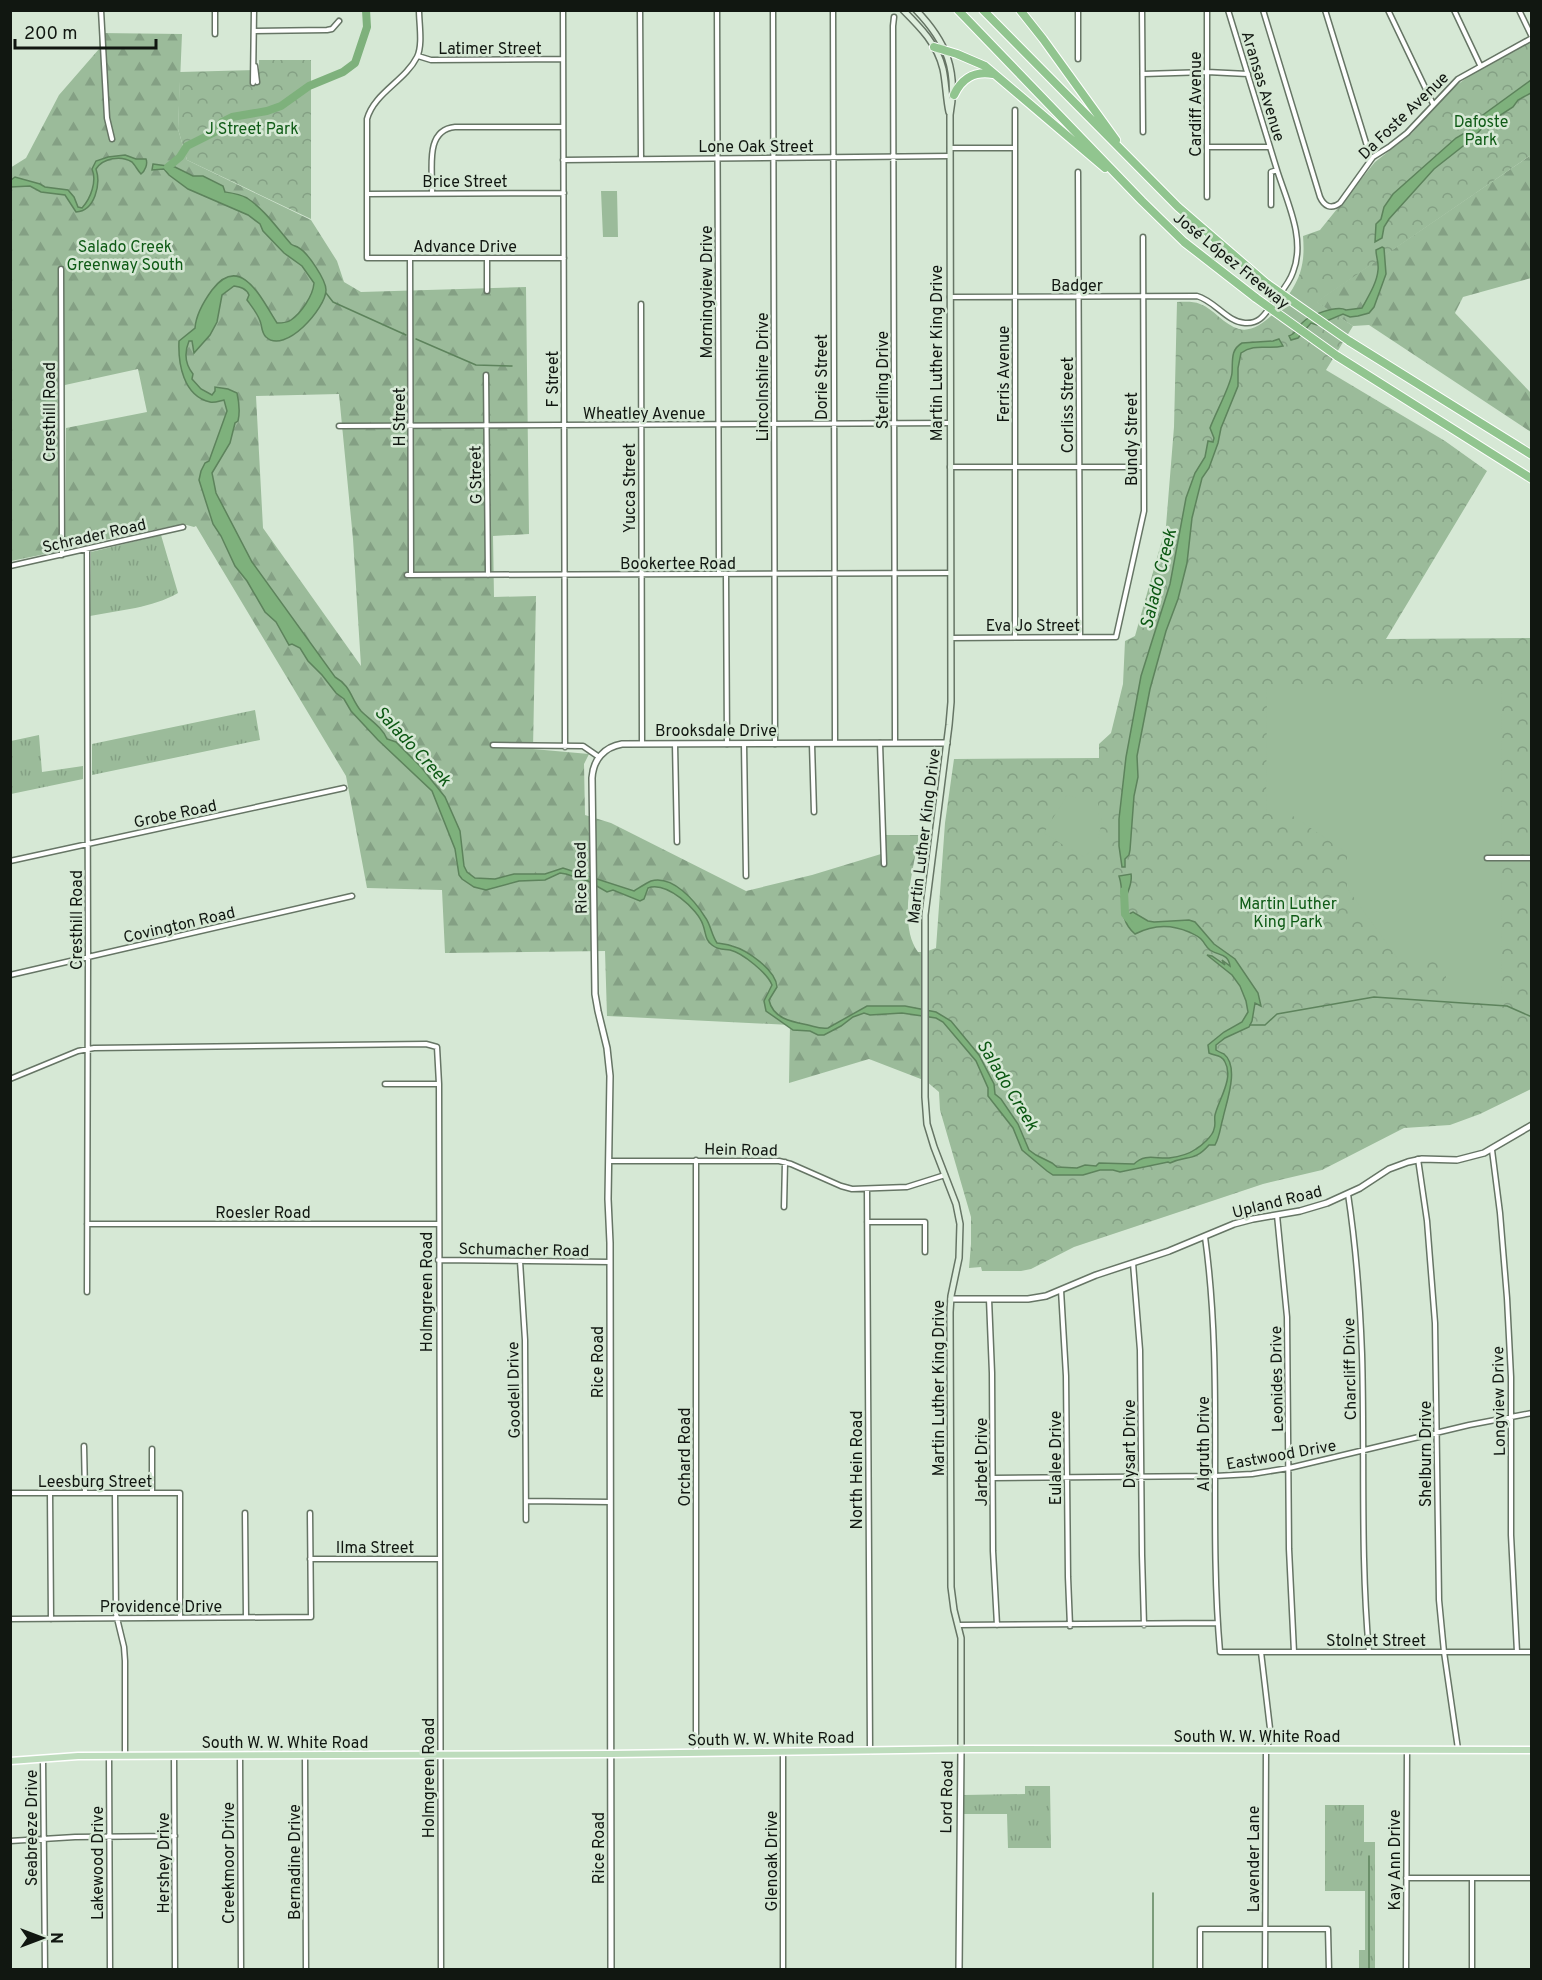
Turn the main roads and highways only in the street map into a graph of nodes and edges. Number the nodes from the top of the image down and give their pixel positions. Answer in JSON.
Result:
{"nodes":[{"id":1,"x":903,"y":10,"type":"edge"},
{"id":2,"x":916,"y":10,"type":"edge"},
{"id":3,"x":957,"y":10,"type":"edge"},
{"id":4,"x":983,"y":10,"type":"edge"},
{"id":5,"x":1020,"y":10,"type":"edge"},
{"id":6,"x":934,"y":47,"type":"junction"},
{"id":7,"x":945,"y":50,"type":"junction"},
{"id":8,"x":993,"y":74,"type":"junction"},
{"id":9,"x":954,"y":95,"type":"junction"},
{"id":10,"x":950,"y":115,"type":"junction"},
{"id":11,"x":1127,"y":157,"type":"junction"},
{"id":12,"x":1142,"y":201,"type":"junction"},
{"id":13,"x":1532,"y":455,"type":"edge"},
{"id":14,"x":1532,"y":479,"type":"edge"},
{"id":15,"x":958,"y":1625,"type":"joint"},
{"id":16,"x":961,"y":1749,"type":"junction"},
{"id":17,"x":1532,"y":1750,"type":"edge"},
{"id":18,"x":10,"y":1761,"type":"edge"}],
"edges":[{"from":1,"to":6,"type":"main road","name":"Martin Luther King Drive"},
{"from":2,"to":7,"type":"main road","name":"Martin Luther King Drive"},
{"from":3,"to":12,"type":"highway","name":"José López Freeway"},
{"from":4,"to":11,"type":"highway","name":"José López Freeway"},
{"from":5,"to":11,"type":"highway"},
{"from":6,"to":7,"type":"highway"},
{"from":6,"to":10,"type":"main road","name":"Martin Luther King Drive"},
{"from":7,"to":8,"type":"highway"},
{"from":7,"to":9,"type":"main road","name":"Martin Luther King Drive"},
{"from":8,"to":9,"type":"highway"},
{"from":8,"to":12,"type":"highway"},
{"from":9,"to":10,"type":"main road","name":"Martin Luther King Drive"},
{"from":10,"to":15,"type":"main road","name":"Martin Luther King Drive"},
{"from":11,"to":13,"type":"highway","name":"José López Freeway","bridge":true},
{"from":12,"to":14,"type":"highway","name":"José López Freeway","bridge":true},
{"from":15,"to":16,"type":"main road","name":"Lord Road"},
{"from":16,"to":17,"type":"main road","name":"South W. W. White Road"},
{"from":16,"to":18,"type":"main road","name":"South W. W. White Road"}]}
